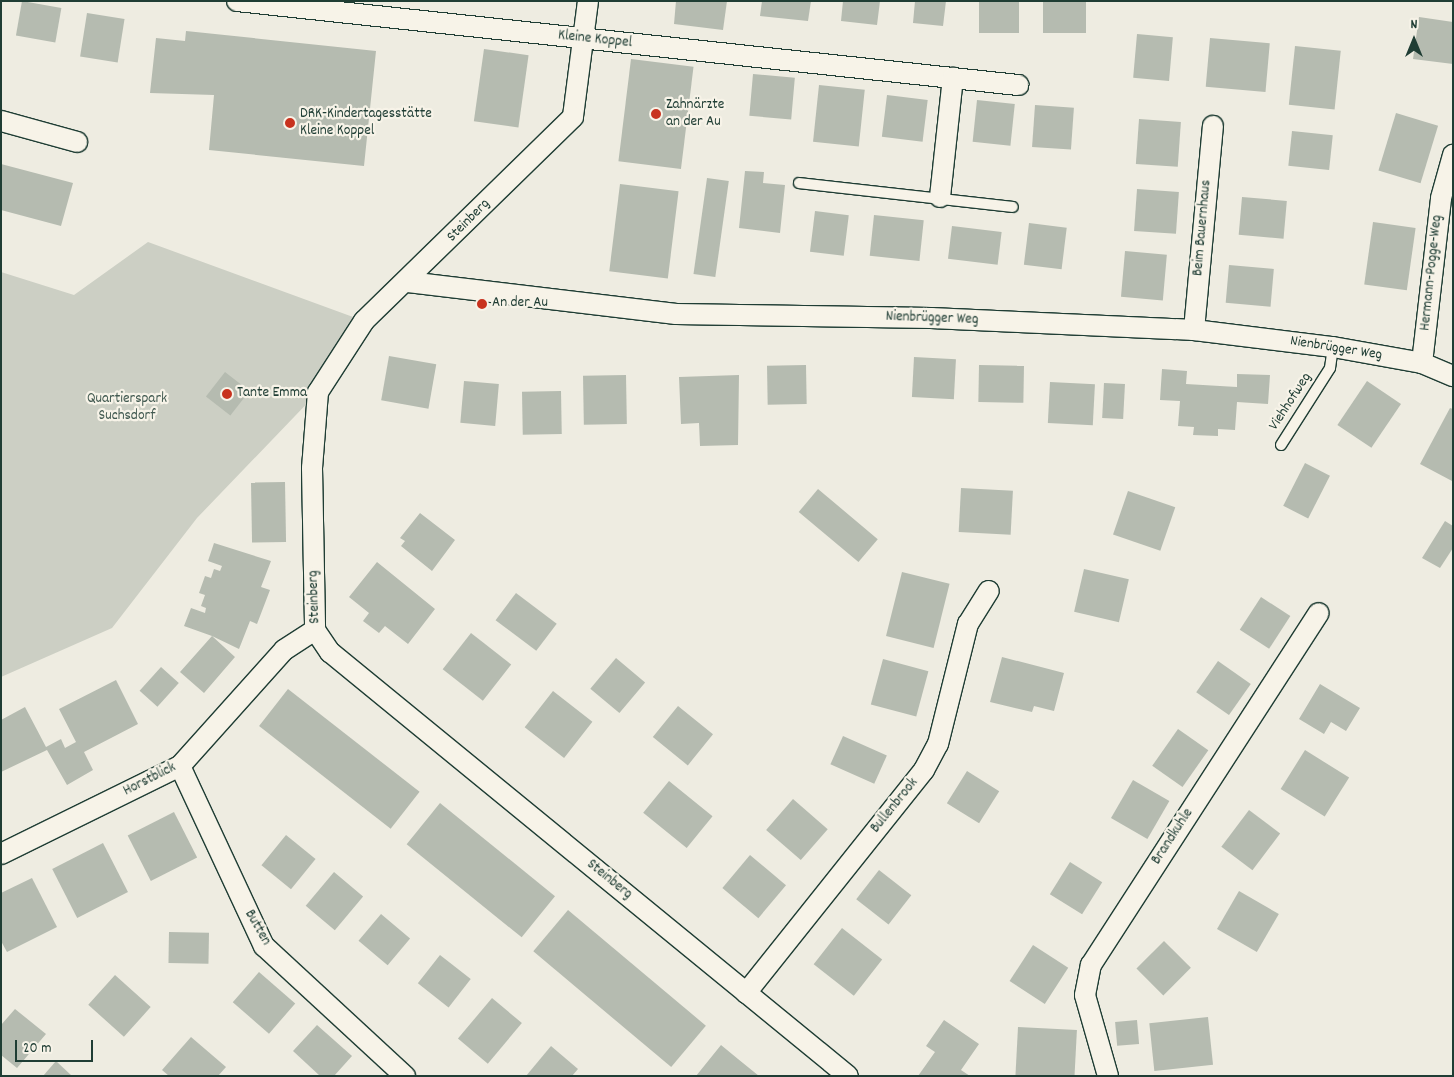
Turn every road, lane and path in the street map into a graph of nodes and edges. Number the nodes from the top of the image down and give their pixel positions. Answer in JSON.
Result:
{"nodes":[{"id":1,"x":237,"y":1,"type":"edge"},
{"id":2,"x":588,"y":1,"type":"edge"},
{"id":3,"x":585,"y":39,"type":"junction"},
{"id":4,"x":953,"y":78,"type":"junction"},
{"id":5,"x":1018,"y":85,"type":"dead end"},
{"id":6,"x":1,"y":121,"type":"edge"},
{"id":7,"x":1212,"y":126,"type":"dead end"},
{"id":8,"x":77,"y":142,"type":"dead end"},
{"id":9,"x":1453,"y":155,"type":"edge"},
{"id":10,"x":799,"y":183,"type":"dead end"},
{"id":11,"x":940,"y":197,"type":"junction"},
{"id":12,"x":1013,"y":207,"type":"dead end"},
{"id":13,"x":408,"y":282,"type":"junction"},
{"id":14,"x":1194,"y":330,"type":"junction"},
{"id":15,"x":1333,"y":347,"type":"junction"},
{"id":16,"x":1422,"y":363,"type":"junction"},
{"id":17,"x":1453,"y":376,"type":"edge"},
{"id":18,"x":1281,"y":445,"type":"dead end"},
{"id":19,"x":989,"y":591,"type":"dead end"},
{"id":20,"x":1319,"y":613,"type":"dead end"},
{"id":21,"x":315,"y":630,"type":"junction"},
{"id":22,"x":180,"y":766,"type":"junction"},
{"id":23,"x":1,"y":854,"type":"edge"},
{"id":24,"x":746,"y":993,"type":"junction"},
{"id":25,"x":405,"y":1076,"type":"edge"},
{"id":26,"x":848,"y":1076,"type":"edge"},
{"id":27,"x":1108,"y":1076,"type":"edge"}],
"edges":[{"from":1,"to":3,"type":"street","name":"Kleine Koppel"},
{"from":2,"to":3,"type":"street","name":"Steinberg"},
{"from":3,"to":4,"type":"street","name":"Kleine Koppel"},
{"from":3,"to":13,"type":"street","name":"Steinberg"},
{"from":4,"to":5,"type":"street","name":"Kleine Koppel"},
{"from":4,"to":11,"type":"street"},
{"from":6,"to":8,"type":"street"},
{"from":7,"to":14,"type":"street","name":"Beim Bauernhaus"},
{"from":9,"to":16,"type":"street","name":"Hermann-Pogge-Weg"},
{"from":10,"to":11,"type":"lane"},
{"from":11,"to":12,"type":"lane"},
{"from":13,"to":14,"type":"street","name":"Nienbrügger Weg"},
{"from":13,"to":21,"type":"street","name":"Steinberg"},
{"from":14,"to":15,"type":"street","name":"Nienbrügger Weg"},
{"from":15,"to":16,"type":"street","name":"Nienbrügger Weg"},
{"from":15,"to":18,"type":"lane","name":"Viehhofweg"},
{"from":16,"to":17,"type":"street","name":"Nienbrügger Weg"},
{"from":19,"to":24,"type":"street","name":"Bullenbrook"},
{"from":20,"to":27,"type":"street","name":"Brandkuhle"},
{"from":21,"to":22,"type":"street","name":"Horstblick"},
{"from":21,"to":24,"type":"street","name":"Steinberg"},
{"from":22,"to":23,"type":"street","name":"Horstblick"},
{"from":22,"to":25,"type":"street","name":"Butten"},
{"from":24,"to":26,"type":"street","name":"Steinberg"}]}
